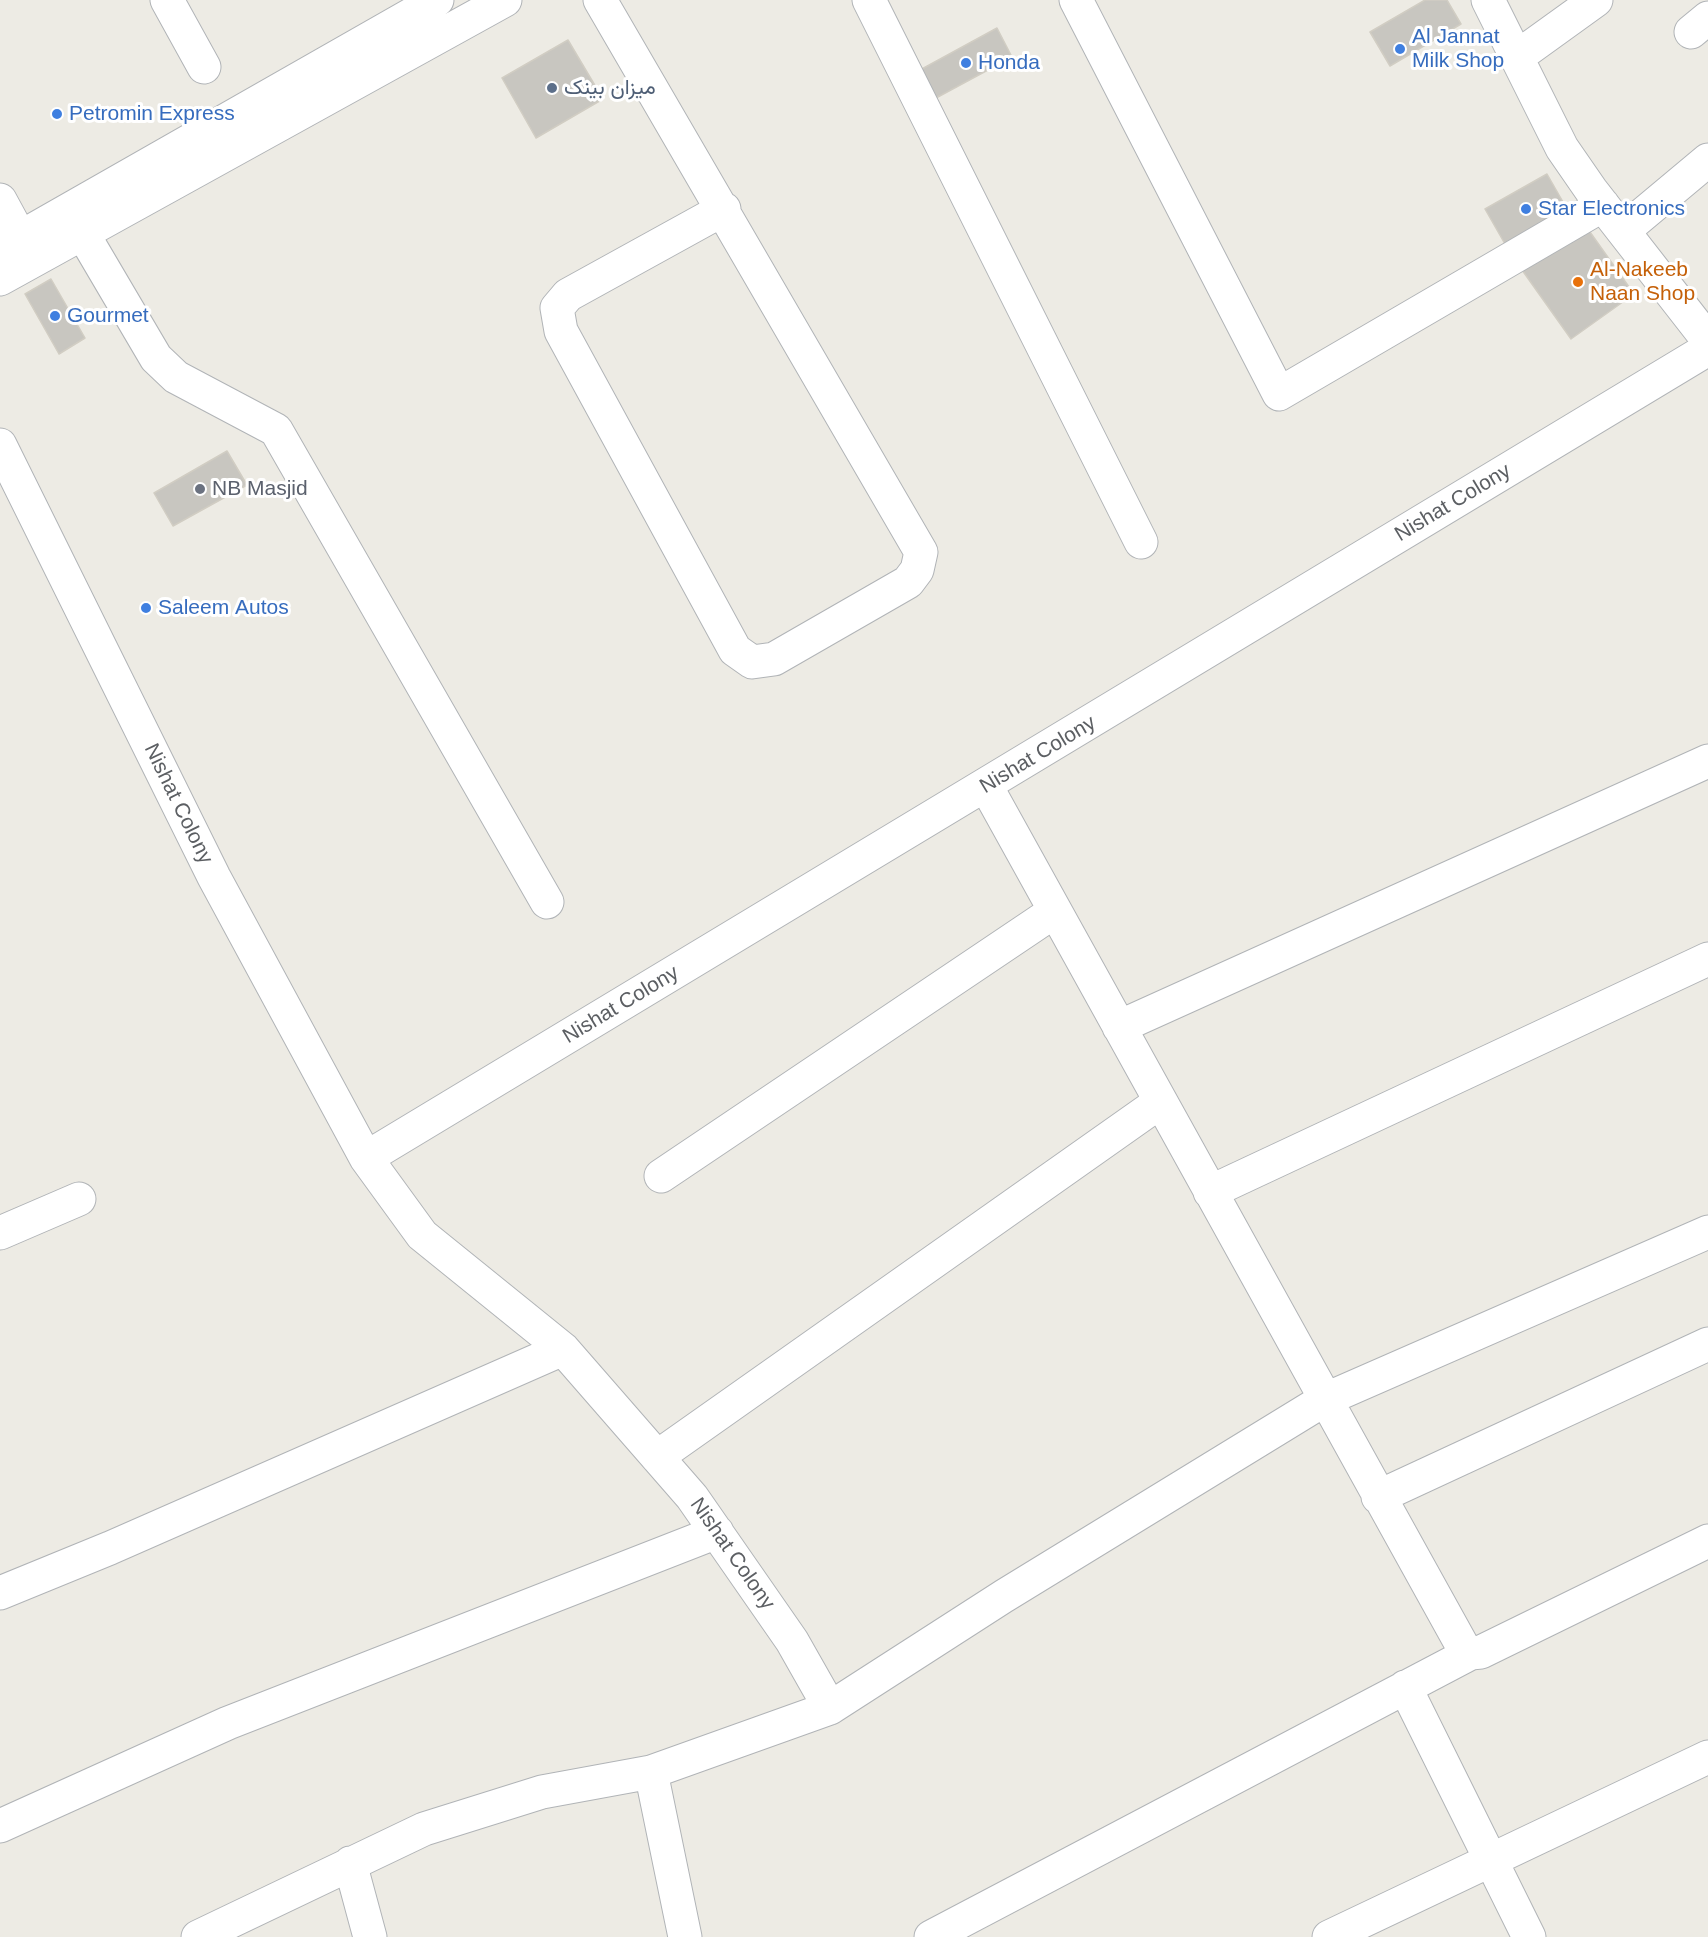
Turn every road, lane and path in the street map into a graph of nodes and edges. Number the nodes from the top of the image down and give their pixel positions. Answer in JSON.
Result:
{"nodes":[{"id":1,"x":167,"y":0,"type":"edge"},
{"id":2,"x":437,"y":0,"type":"edge"},
{"id":3,"x":505,"y":0,"type":"edge"},
{"id":4,"x":600,"y":0,"type":"edge"},
{"id":5,"x":869,"y":0,"type":"edge"},
{"id":6,"x":1076,"y":0,"type":"edge"},
{"id":7,"x":1488,"y":0,"type":"edge"},
{"id":8,"x":1596,"y":0,"type":"edge"},
{"id":9,"x":1517,"y":57,"type":"junction"},
{"id":10,"x":204,"y":67,"type":"dead end"},
{"id":11,"x":1708,"y":160,"type":"edge"},
{"id":12,"x":0,"y":200,"type":"edge"},
{"id":13,"x":1603,"y":205,"type":"junction"},
{"id":14,"x":724,"y":209,"type":"junction"},
{"id":15,"x":1623,"y":231,"type":"junction"},
{"id":16,"x":82,"y":234,"type":"junction"},
{"id":17,"x":18,"y":250,"type":"edge"},
{"id":18,"x":0,"y":279,"type":"edge"},
{"id":19,"x":1708,"y":340,"type":"edge"},
{"id":20,"x":1708,"y":349,"type":"edge"},
{"id":21,"x":0,"y":445,"type":"edge"},
{"id":22,"x":1142,"y":542,"type":"dead end"},
{"id":23,"x":1708,"y":761,"type":"edge"},
{"id":24,"x":986,"y":786,"type":"junction"},
{"id":25,"x":548,"y":902,"type":"dead end"},
{"id":26,"x":1055,"y":911,"type":"junction"},
{"id":27,"x":1708,"y":959,"type":"edge"},
{"id":28,"x":1119,"y":1028,"type":"junction"},
{"id":29,"x":1160,"y":1102,"type":"junction"},
{"id":30,"x":366,"y":1158,"type":"junction"},
{"id":31,"x":661,"y":1176,"type":"dead end"},
{"id":32,"x":1210,"y":1192,"type":"junction"},
{"id":33,"x":79,"y":1199,"type":"dead end"},
{"id":34,"x":1708,"y":1232,"type":"edge"},
{"id":35,"x":0,"y":1233,"type":"edge"},
{"id":36,"x":1708,"y":1344,"type":"edge"},
{"id":37,"x":562,"y":1349,"type":"junction"},
{"id":38,"x":1324,"y":1400,"type":"junction"},
{"id":39,"x":657,"y":1457,"type":"junction"},
{"id":40,"x":1378,"y":1497,"type":"junction"},
{"id":41,"x":717,"y":1532,"type":"junction"},
{"id":42,"x":1708,"y":1541,"type":"edge"},
{"id":43,"x":0,"y":1593,"type":"edge"},
{"id":44,"x":1471,"y":1653,"type":"junction"},
{"id":45,"x":1405,"y":1688,"type":"junction"},
{"id":46,"x":830,"y":1707,"type":"junction"},
{"id":47,"x":1708,"y":1757,"type":"edge"},
{"id":48,"x":651,"y":1772,"type":"junction"},
{"id":49,"x":0,"y":1826,"type":"edge"},
{"id":50,"x":1491,"y":1860,"type":"junction"},
{"id":51,"x":350,"y":1863,"type":"junction"},
{"id":52,"x":198,"y":1937,"type":"edge"},
{"id":53,"x":370,"y":1937,"type":"edge"},
{"id":54,"x":685,"y":1937,"type":"edge"},
{"id":55,"x":931,"y":1937,"type":"edge"},
{"id":56,"x":1329,"y":1937,"type":"edge"},
{"id":57,"x":1529,"y":1937,"type":"edge"}],
"edges":[{"from":1,"to":10,"type":"street"},
{"from":2,"to":17,"type":"street"},
{"from":3,"to":16,"type":"street"},
{"from":4,"to":14,"type":"street"},
{"from":5,"to":22,"type":"street"},
{"from":6,"to":13,"type":"street"},
{"from":7,"to":9,"type":"street"},
{"from":8,"to":9,"type":"street"},
{"from":9,"to":13,"type":"street"},
{"from":11,"to":15,"type":"street"},
{"from":12,"to":17,"type":"street"},
{"from":13,"to":15,"type":"street"},
{"from":14,"to":14,"type":"street"},
{"from":15,"to":19,"type":"street"},
{"from":16,"to":17,"type":"street"},
{"from":16,"to":25,"type":"street"},
{"from":17,"to":18,"type":"street"},
{"from":20,"to":24,"type":"street","name":"Nishat Colony"},
{"from":21,"to":30,"type":"street","name":"Nishat Colony"},
{"from":23,"to":28,"type":"street"},
{"from":24,"to":26,"type":"street"},
{"from":24,"to":30,"type":"street","name":"Nishat Colony"},
{"from":26,"to":28,"type":"street"},
{"from":26,"to":31,"type":"street"},
{"from":27,"to":32,"type":"street"},
{"from":28,"to":29,"type":"street"},
{"from":29,"to":32,"type":"street"},
{"from":29,"to":39,"type":"street"},
{"from":30,"to":37,"type":"street","name":"Nishat Colony"},
{"from":32,"to":38,"type":"street"},
{"from":33,"to":35,"type":"street"},
{"from":34,"to":38,"type":"street"},
{"from":36,"to":40,"type":"street"},
{"from":37,"to":39,"type":"street","name":"Nishat Colony"},
{"from":37,"to":43,"type":"street"},
{"from":38,"to":40,"type":"street"},
{"from":38,"to":46,"type":"street"},
{"from":39,"to":41,"type":"street","name":"Nishat Colony"},
{"from":40,"to":44,"type":"street"},
{"from":41,"to":46,"type":"street","name":"Nishat Colony"},
{"from":41,"to":49,"type":"street"},
{"from":42,"to":44,"type":"street"},
{"from":44,"to":45,"type":"street"},
{"from":45,"to":50,"type":"street"},
{"from":45,"to":55,"type":"street"},
{"from":46,"to":48,"type":"street"},
{"from":47,"to":50,"type":"street"},
{"from":48,"to":51,"type":"street"},
{"from":48,"to":54,"type":"street"},
{"from":50,"to":56,"type":"street"},
{"from":50,"to":57,"type":"street"},
{"from":51,"to":52,"type":"street"},
{"from":51,"to":53,"type":"street"}]}
